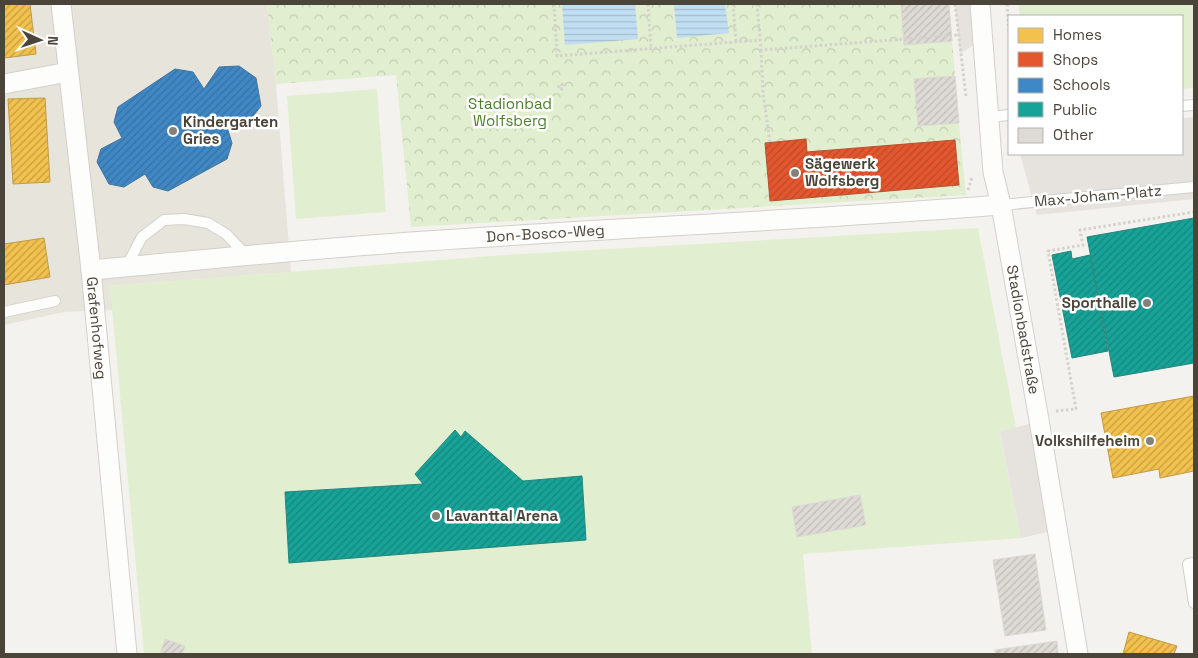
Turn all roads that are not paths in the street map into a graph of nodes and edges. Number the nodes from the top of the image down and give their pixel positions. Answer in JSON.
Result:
{"nodes":[{"id":1,"x":61,"y":4,"type":"edge"},
{"id":2,"x":980,"y":4,"type":"edge"},
{"id":3,"x":68,"y":72,"type":"junction"},
{"id":4,"x":4,"y":84,"type":"edge"},
{"id":5,"x":1008,"y":115,"type":"edge"},
{"id":6,"x":989,"y":116,"type":"junction"},
{"id":7,"x":1194,"y":187,"type":"edge"},
{"id":8,"x":1001,"y":205,"type":"junction"},
{"id":9,"x":246,"y":255,"type":"junction"},
{"id":10,"x":126,"y":267,"type":"junction"},
{"id":11,"x":92,"y":270,"type":"junction"},
{"id":12,"x":55,"y":301,"type":"dead end"},
{"id":13,"x":4,"y":312,"type":"edge"},
{"id":14,"x":1191,"y":564,"type":"edge"},
{"id":15,"x":1194,"y":603,"type":"edge"},
{"id":16,"x":127,"y":654,"type":"edge"},
{"id":17,"x":1078,"y":654,"type":"edge"}],
"edges":[{"from":1,"to":3,"type":"street","name":"Grafenhofweg"},
{"from":2,"to":6,"type":"street","name":"Stadionbadstraße"},
{"from":3,"to":4,"type":"street"},
{"from":3,"to":11,"type":"street","name":"Grafenhofweg"},
{"from":5,"to":6,"type":"lane"},
{"from":6,"to":8,"type":"street","name":"Stadionbadstraße"},
{"from":7,"to":8,"type":"lane","name":"Max-Joham-Platz"},
{"from":8,"to":9,"type":"street","name":"Don-Bosco-Weg"},
{"from":8,"to":17,"type":"street","name":"Stadionbadstraße"},
{"from":9,"to":10,"type":"street","name":"Don-Bosco-Weg"},
{"from":9,"to":10,"type":"lane"},
{"from":10,"to":11,"type":"street","name":"Don-Bosco-Weg"},
{"from":11,"to":16,"type":"street","name":"Grafenhofweg"},
{"from":12,"to":13,"type":"lane"},
{"from":14,"to":15,"type":"lane"}]}
